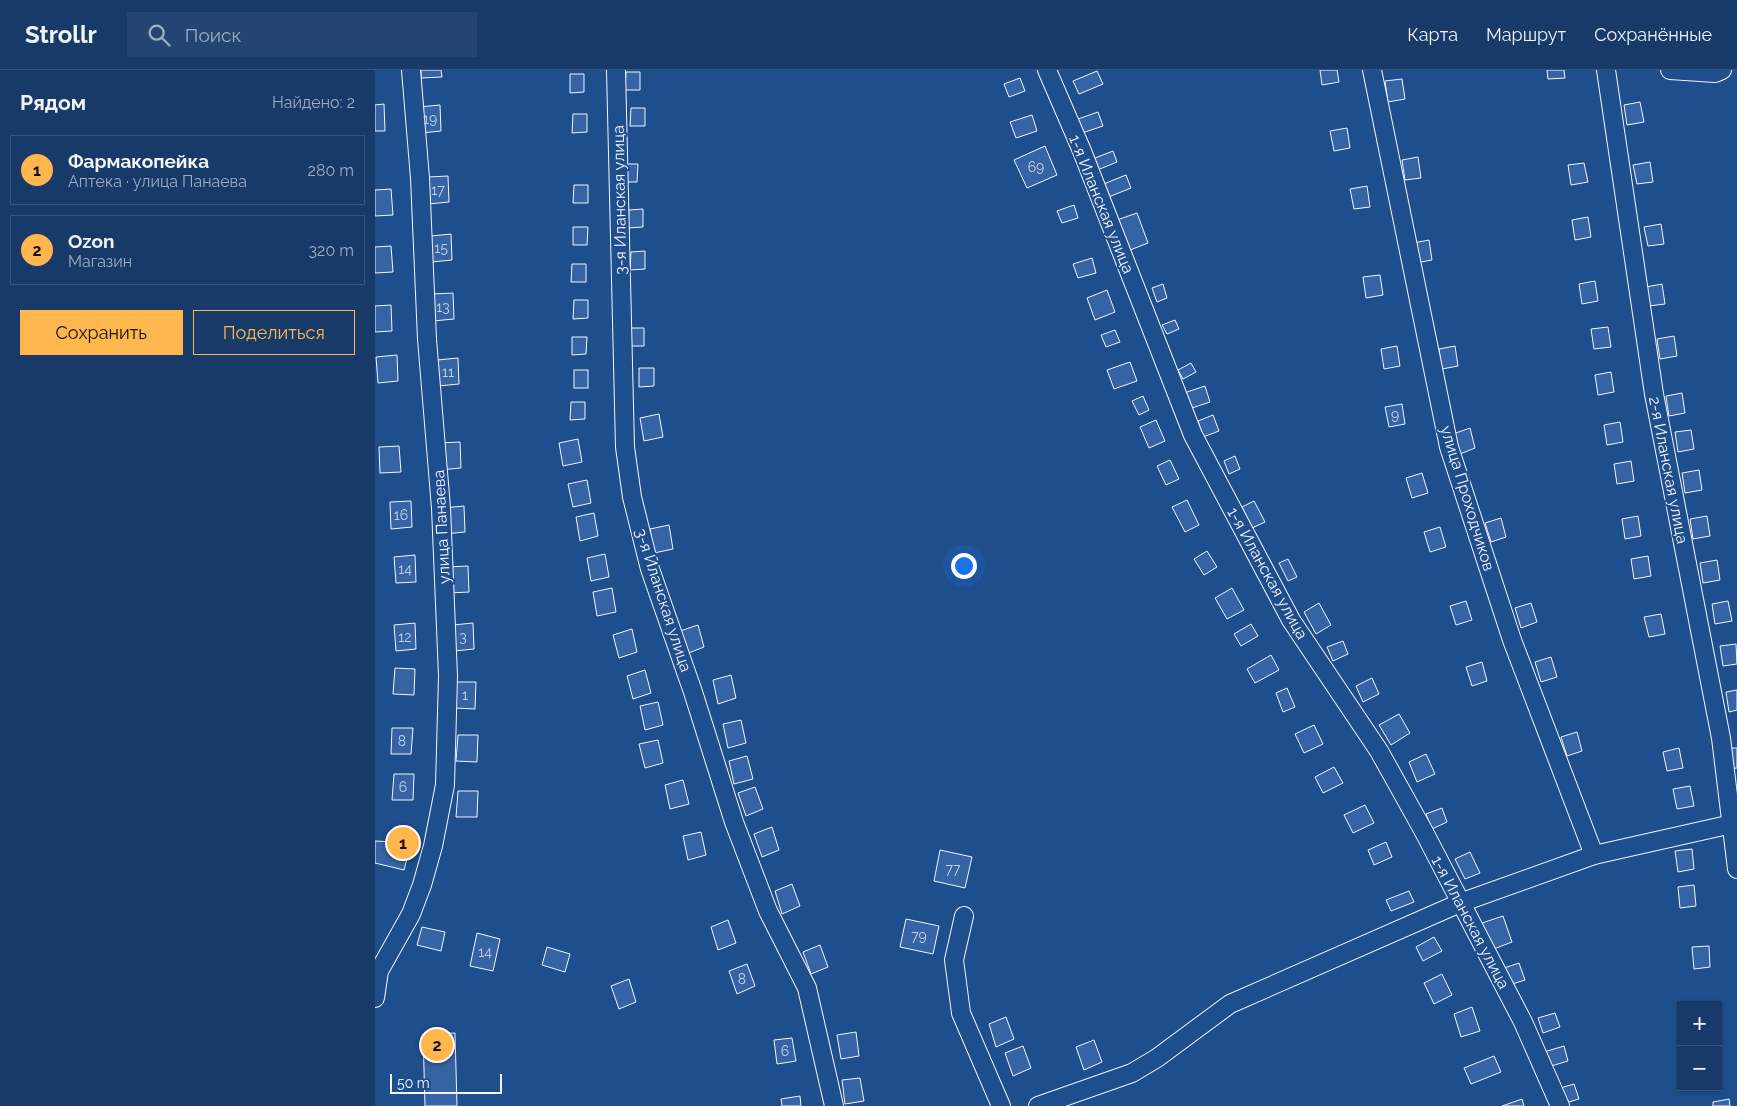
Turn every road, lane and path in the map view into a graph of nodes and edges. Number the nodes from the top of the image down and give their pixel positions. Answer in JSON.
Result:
{"nodes":[{"id":1,"x":411,"y":70,"type":"edge"},
{"id":2,"x":616,"y":70,"type":"edge"},
{"id":3,"x":1047,"y":70,"type":"edge"},
{"id":4,"x":1372,"y":70,"type":"edge"},
{"id":5,"x":1606,"y":70,"type":"edge"},
{"id":6,"x":1670,"y":70,"type":"edge"},
{"id":7,"x":1721,"y":70,"type":"edge"},
{"id":8,"x":1732,"y":824,"type":"junction"},
{"id":9,"x":1594,"y":855,"type":"junction"},
{"id":10,"x":1737,"y":869,"type":"edge"},
{"id":11,"x":1460,"y":903,"type":"junction"},
{"id":12,"x":964,"y":916,"type":"dead end"},
{"id":13,"x":377,"y":963,"type":"edge"},
{"id":14,"x":375,"y":998,"type":"edge"},
{"id":15,"x":834,"y":1106,"type":"edge"},
{"id":16,"x":1001,"y":1106,"type":"edge"},
{"id":17,"x":1038,"y":1106,"type":"edge"},
{"id":18,"x":1560,"y":1106,"type":"edge"}],
"edges":[{"from":1,"to":13,"type":"street","name":"улица Панаева"},
{"from":2,"to":15,"type":"street","name":"3-я Иланская улица"},
{"from":3,"to":11,"type":"street","name":"1-я Иланская улица"},
{"from":4,"to":9,"type":"street","name":"улица Проходчиков"},
{"from":5,"to":8,"type":"street","name":"2-я Иланская улица"},
{"from":6,"to":7,"type":"street"},
{"from":8,"to":9,"type":"street"},
{"from":8,"to":10,"type":"street","name":"2-я Иланская улица"},
{"from":9,"to":11,"type":"street"},
{"from":11,"to":17,"type":"street"},
{"from":11,"to":18,"type":"street","name":"1-я Иланская улица"},
{"from":12,"to":16,"type":"street"},
{"from":13,"to":14,"type":"street"}]}
